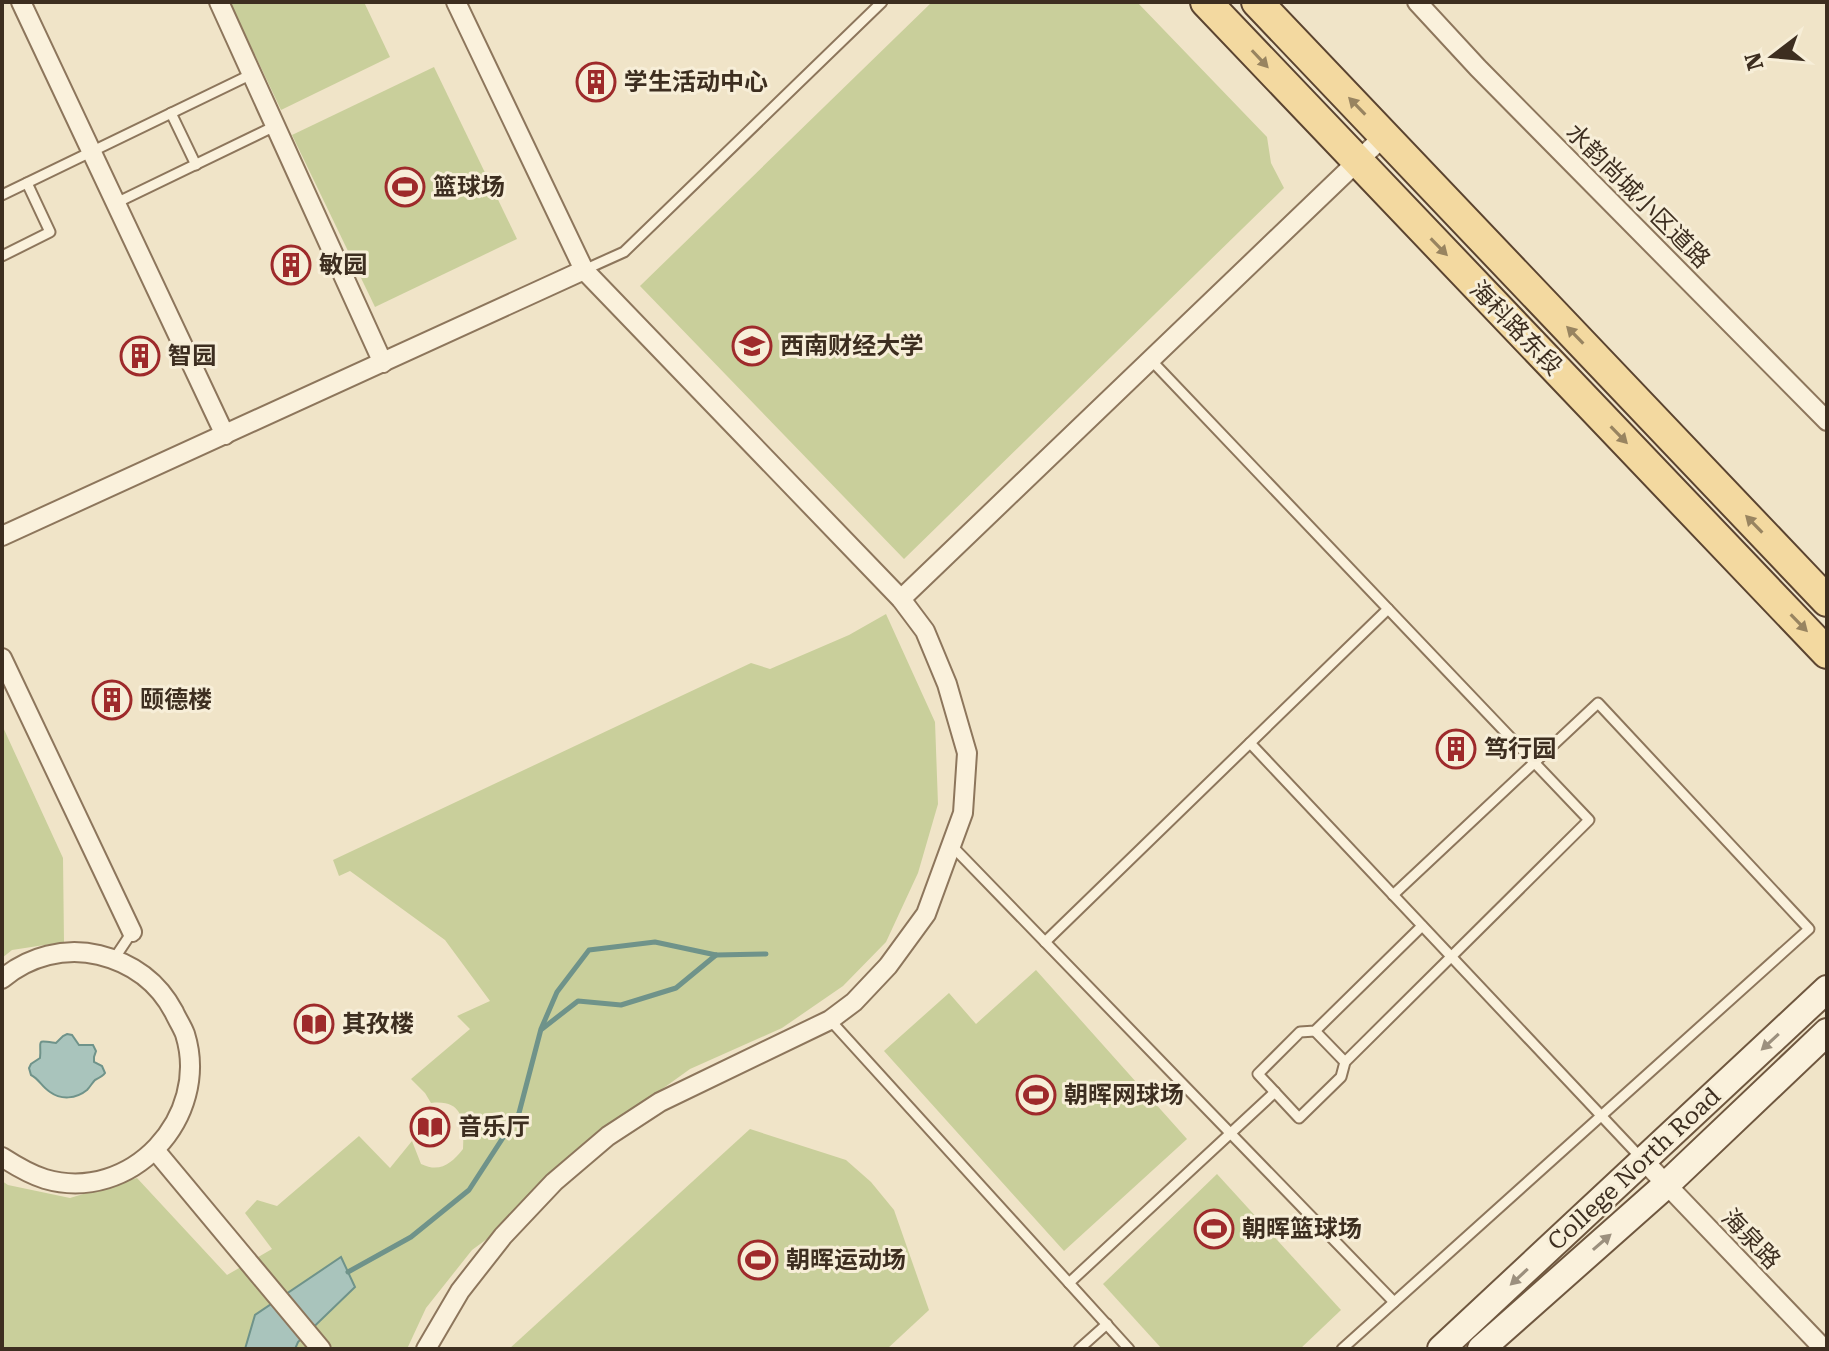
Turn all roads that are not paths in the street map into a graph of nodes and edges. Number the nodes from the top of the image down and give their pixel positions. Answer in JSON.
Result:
{"nodes":[{"id":1,"x":21,"y":2,"type":"edge"},
{"id":2,"x":219,"y":2,"type":"edge"},
{"id":3,"x":456,"y":2,"type":"edge"},
{"id":4,"x":882,"y":2,"type":"edge"},
{"id":5,"x":1206,"y":2,"type":"edge"},
{"id":6,"x":1257,"y":2,"type":"edge"},
{"id":7,"x":1417,"y":2,"type":"edge"},
{"id":8,"x":252,"y":74,"type":"junction"},
{"id":9,"x":171,"y":113,"type":"junction"},
{"id":10,"x":275,"y":126,"type":"junction"},
{"id":11,"x":1385,"y":135,"type":"junction"},
{"id":12,"x":91,"y":152,"type":"junction"},
{"id":13,"x":1357,"y":161,"type":"junction"},
{"id":14,"x":196,"y":165,"type":"junction"},
{"id":15,"x":27,"y":183,"type":"junction"},
{"id":16,"x":2,"y":195,"type":"edge"},
{"id":17,"x":116,"y":203,"type":"junction"},
{"id":18,"x":2,"y":256,"type":"edge"},
{"id":19,"x":584,"y":270,"type":"junction"},
{"id":20,"x":1150,"y":359,"type":"junction"},
{"id":21,"x":383,"y":363,"type":"junction"},
{"id":22,"x":1827,"y":421,"type":"edge"},
{"id":23,"x":225,"y":435,"type":"junction"},
{"id":24,"x":2,"y":536,"type":"edge"},
{"id":25,"x":901,"y":599,"type":"junction"},
{"id":26,"x":1827,"y":601,"type":"edge"},
{"id":27,"x":1388,"y":609,"type":"junction"},
{"id":28,"x":1827,"y":653,"type":"edge"},
{"id":29,"x":2,"y":658,"type":"edge"},
{"id":30,"x":1250,"y":743,"type":"junction"},
{"id":31,"x":1534,"y":762,"type":"junction"},
{"id":32,"x":952,"y":846,"type":"junction"},
{"id":33,"x":1393,"y":895,"type":"junction"},
{"id":34,"x":1422,"y":926,"type":"junction"},
{"id":35,"x":132,"y":932,"type":"joint"},
{"id":36,"x":1045,"y":942,"type":"junction"},
{"id":37,"x":1451,"y":957,"type":"junction"},
{"id":38,"x":114,"y":959,"type":"junction"},
{"id":39,"x":2,"y":979,"type":"edge"},
{"id":40,"x":1827,"y":989,"type":"edge"},
{"id":41,"x":830,"y":1020,"type":"junction"},
{"id":42,"x":1315,"y":1031,"type":"junction"},
{"id":43,"x":1827,"y":1032,"type":"edge"},
{"id":44,"x":1345,"y":1062,"type":"junction"},
{"id":45,"x":1275,"y":1092,"type":"junction"},
{"id":46,"x":1601,"y":1116,"type":"junction"},
{"id":47,"x":1230,"y":1133,"type":"junction"},
{"id":48,"x":155,"y":1150,"type":"junction"},
{"id":49,"x":2,"y":1157,"type":"edge"},
{"id":50,"x":1644,"y":1161,"type":"junction"},
{"id":51,"x":1666,"y":1185,"type":"junction"},
{"id":52,"x":1069,"y":1283,"type":"junction"},
{"id":53,"x":1394,"y":1302,"type":"junction"},
{"id":54,"x":1107,"y":1324,"type":"junction"},
{"id":55,"x":321,"y":1349,"type":"edge"},
{"id":56,"x":426,"y":1349,"type":"edge"},
{"id":57,"x":1079,"y":1349,"type":"edge"},
{"id":58,"x":1129,"y":1349,"type":"edge"},
{"id":59,"x":1342,"y":1349,"type":"edge"},
{"id":60,"x":1441,"y":1349,"type":"edge"},
{"id":61,"x":1481,"y":1349,"type":"edge"},
{"id":62,"x":1824,"y":1349,"type":"edge"}],
"edges":[{"from":1,"to":12,"type":"street"},
{"from":2,"to":8,"type":"street"},
{"from":3,"to":19,"type":"street"},
{"from":4,"to":19,"type":"lane"},
{"from":5,"to":13,"type":"main road","name":"海科路东段","one_way":true},
{"from":11,"to":6,"type":"main road","name":"海科路东段","one_way":true},
{"from":7,"to":22,"type":"street","name":"水韵尚城小区道路"},
{"from":8,"to":9,"type":"lane"},
{"from":8,"to":10,"type":"street"},
{"from":9,"to":12,"type":"lane"},
{"from":9,"to":14,"type":"lane"},
{"from":10,"to":14,"type":"lane"},
{"from":10,"to":21,"type":"street"},
{"from":11,"to":13,"type":"street"},
{"from":26,"to":11,"type":"main road","name":"海科路东段","one_way":true},
{"from":12,"to":15,"type":"lane"},
{"from":12,"to":17,"type":"street"},
{"from":13,"to":20,"type":"street"},
{"from":13,"to":28,"type":"main road","name":"海科路东段","one_way":true},
{"from":14,"to":17,"type":"lane"},
{"from":15,"to":16,"type":"lane"},
{"from":15,"to":18,"type":"lane"},
{"from":17,"to":23,"type":"street"},
{"from":19,"to":21,"type":"street"},
{"from":19,"to":25,"type":"street"},
{"from":20,"to":25,"type":"street"},
{"from":20,"to":27,"type":"lane"},
{"from":21,"to":23,"type":"street"},
{"from":23,"to":24,"type":"street"},
{"from":25,"to":32,"type":"street"},
{"from":27,"to":30,"type":"lane"},
{"from":27,"to":31,"type":"lane"},
{"from":29,"to":35,"type":"street"},
{"from":30,"to":33,"type":"lane"},
{"from":30,"to":36,"type":"lane"},
{"from":31,"to":33,"type":"lane"},
{"from":31,"to":37,"type":"lane"},
{"from":31,"to":46,"type":"lane"},
{"from":32,"to":36,"type":"lane"},
{"from":32,"to":41,"type":"street"},
{"from":33,"to":34,"type":"lane"},
{"from":34,"to":37,"type":"lane"},
{"from":34,"to":42,"type":"lane"},
{"from":35,"to":38,"type":"lane"},
{"from":36,"to":47,"type":"lane"},
{"from":37,"to":44,"type":"lane"},
{"from":37,"to":46,"type":"lane"},
{"from":38,"to":39,"type":"street"},
{"from":38,"to":48,"type":"street"},
{"from":40,"to":50,"type":"main road","name":"College North Road","one_way":true},
{"from":41,"to":52,"type":"lane"},
{"from":41,"to":56,"type":"street"},
{"from":42,"to":44,"type":"lane"},
{"from":42,"to":45,"type":"lane"},
{"from":43,"to":51,"type":"main road","name":"College North Road"},
{"from":44,"to":45,"type":"lane"},
{"from":45,"to":47,"type":"lane"},
{"from":46,"to":50,"type":"lane"},
{"from":46,"to":53,"type":"lane"},
{"from":47,"to":52,"type":"lane"},
{"from":47,"to":53,"type":"lane"},
{"from":48,"to":49,"type":"street"},
{"from":48,"to":55,"type":"street"},
{"from":50,"to":51,"type":"street","name":"海泉路"},
{"from":50,"to":60,"type":"main road","name":"College North Road","one_way":true},
{"from":61,"to":51,"type":"main road","name":"College North Road","one_way":true},
{"from":51,"to":62,"type":"street","name":"海泉路"},
{"from":52,"to":54,"type":"lane"},
{"from":53,"to":59,"type":"lane"},
{"from":54,"to":57,"type":"lane"},
{"from":54,"to":58,"type":"lane"}]}
